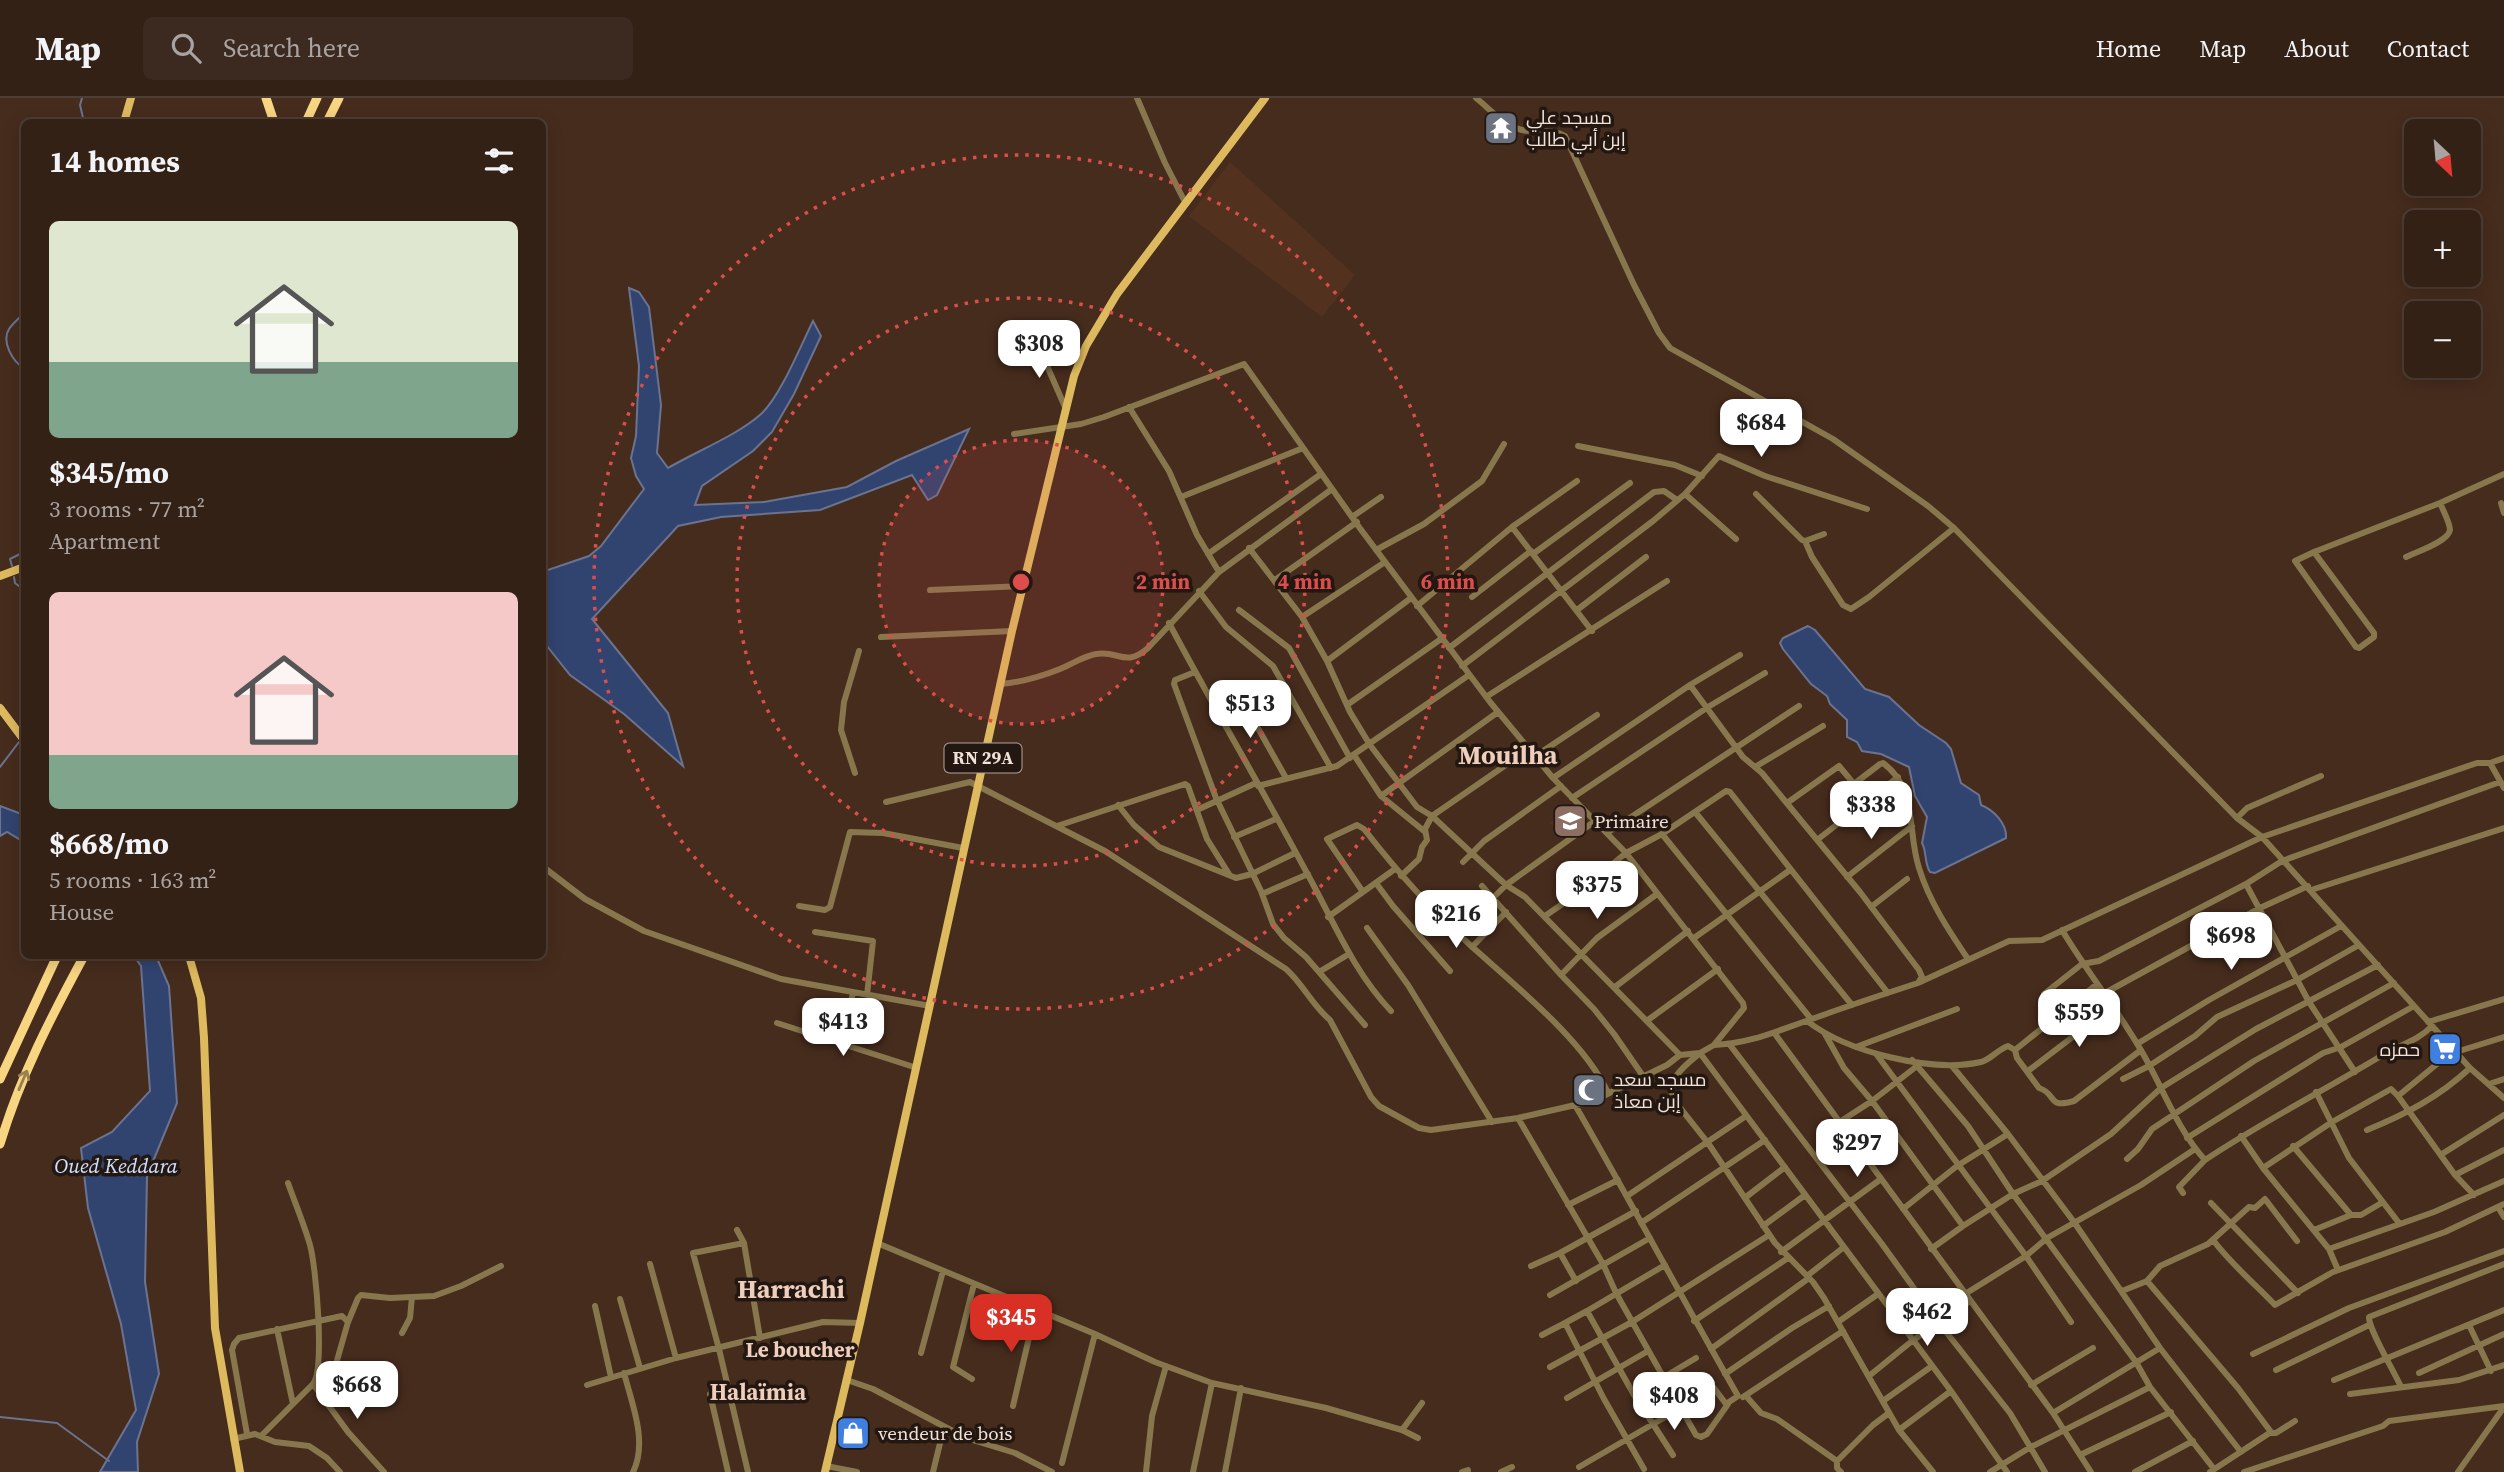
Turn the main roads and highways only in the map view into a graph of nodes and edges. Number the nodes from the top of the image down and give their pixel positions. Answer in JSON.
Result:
{"nodes":[{"id":1,"x":131,"y":98,"type":"edge"},
{"id":2,"x":266,"y":98,"type":"edge"},
{"id":3,"x":317,"y":98,"type":"edge"},
{"id":4,"x":339,"y":98,"type":"edge"},
{"id":5,"x":1265,"y":98,"type":"edge"},
{"id":6,"x":125,"y":119,"type":"edge"},
{"id":7,"x":273,"y":119,"type":"edge"},
{"id":8,"x":307,"y":119,"type":"edge"},
{"id":9,"x":328,"y":119,"type":"edge"},
{"id":10,"x":21,"y":568,"type":"edge"},
{"id":11,"x":0,"y":576,"type":"edge"},
{"id":12,"x":0,"y":708,"type":"edge"},
{"id":13,"x":21,"y":736,"type":"edge"},
{"id":14,"x":56,"y":959,"type":"edge"},
{"id":15,"x":82,"y":959,"type":"edge"},
{"id":16,"x":190,"y":959,"type":"edge"},
{"id":17,"x":0,"y":1079,"type":"edge"},
{"id":18,"x":0,"y":1144,"type":"edge"},
{"id":19,"x":826,"y":1469,"type":"edge"},
{"id":20,"x":240,"y":1472,"type":"edge"}],
"edges":[{"from":1,"to":6,"type":"main road"},
{"from":2,"to":7,"type":"highway"},
{"from":3,"to":8,"type":"highway"},
{"from":4,"to":9,"type":"highway"},
{"from":5,"to":19,"type":"main road","number":"RN 29A"},
{"from":10,"to":11,"type":"main road"},
{"from":12,"to":13,"type":"main road"},
{"from":14,"to":17,"type":"highway"},
{"from":18,"to":15,"type":"highway","one_way":true},
{"from":16,"to":20,"type":"main road"}]}
